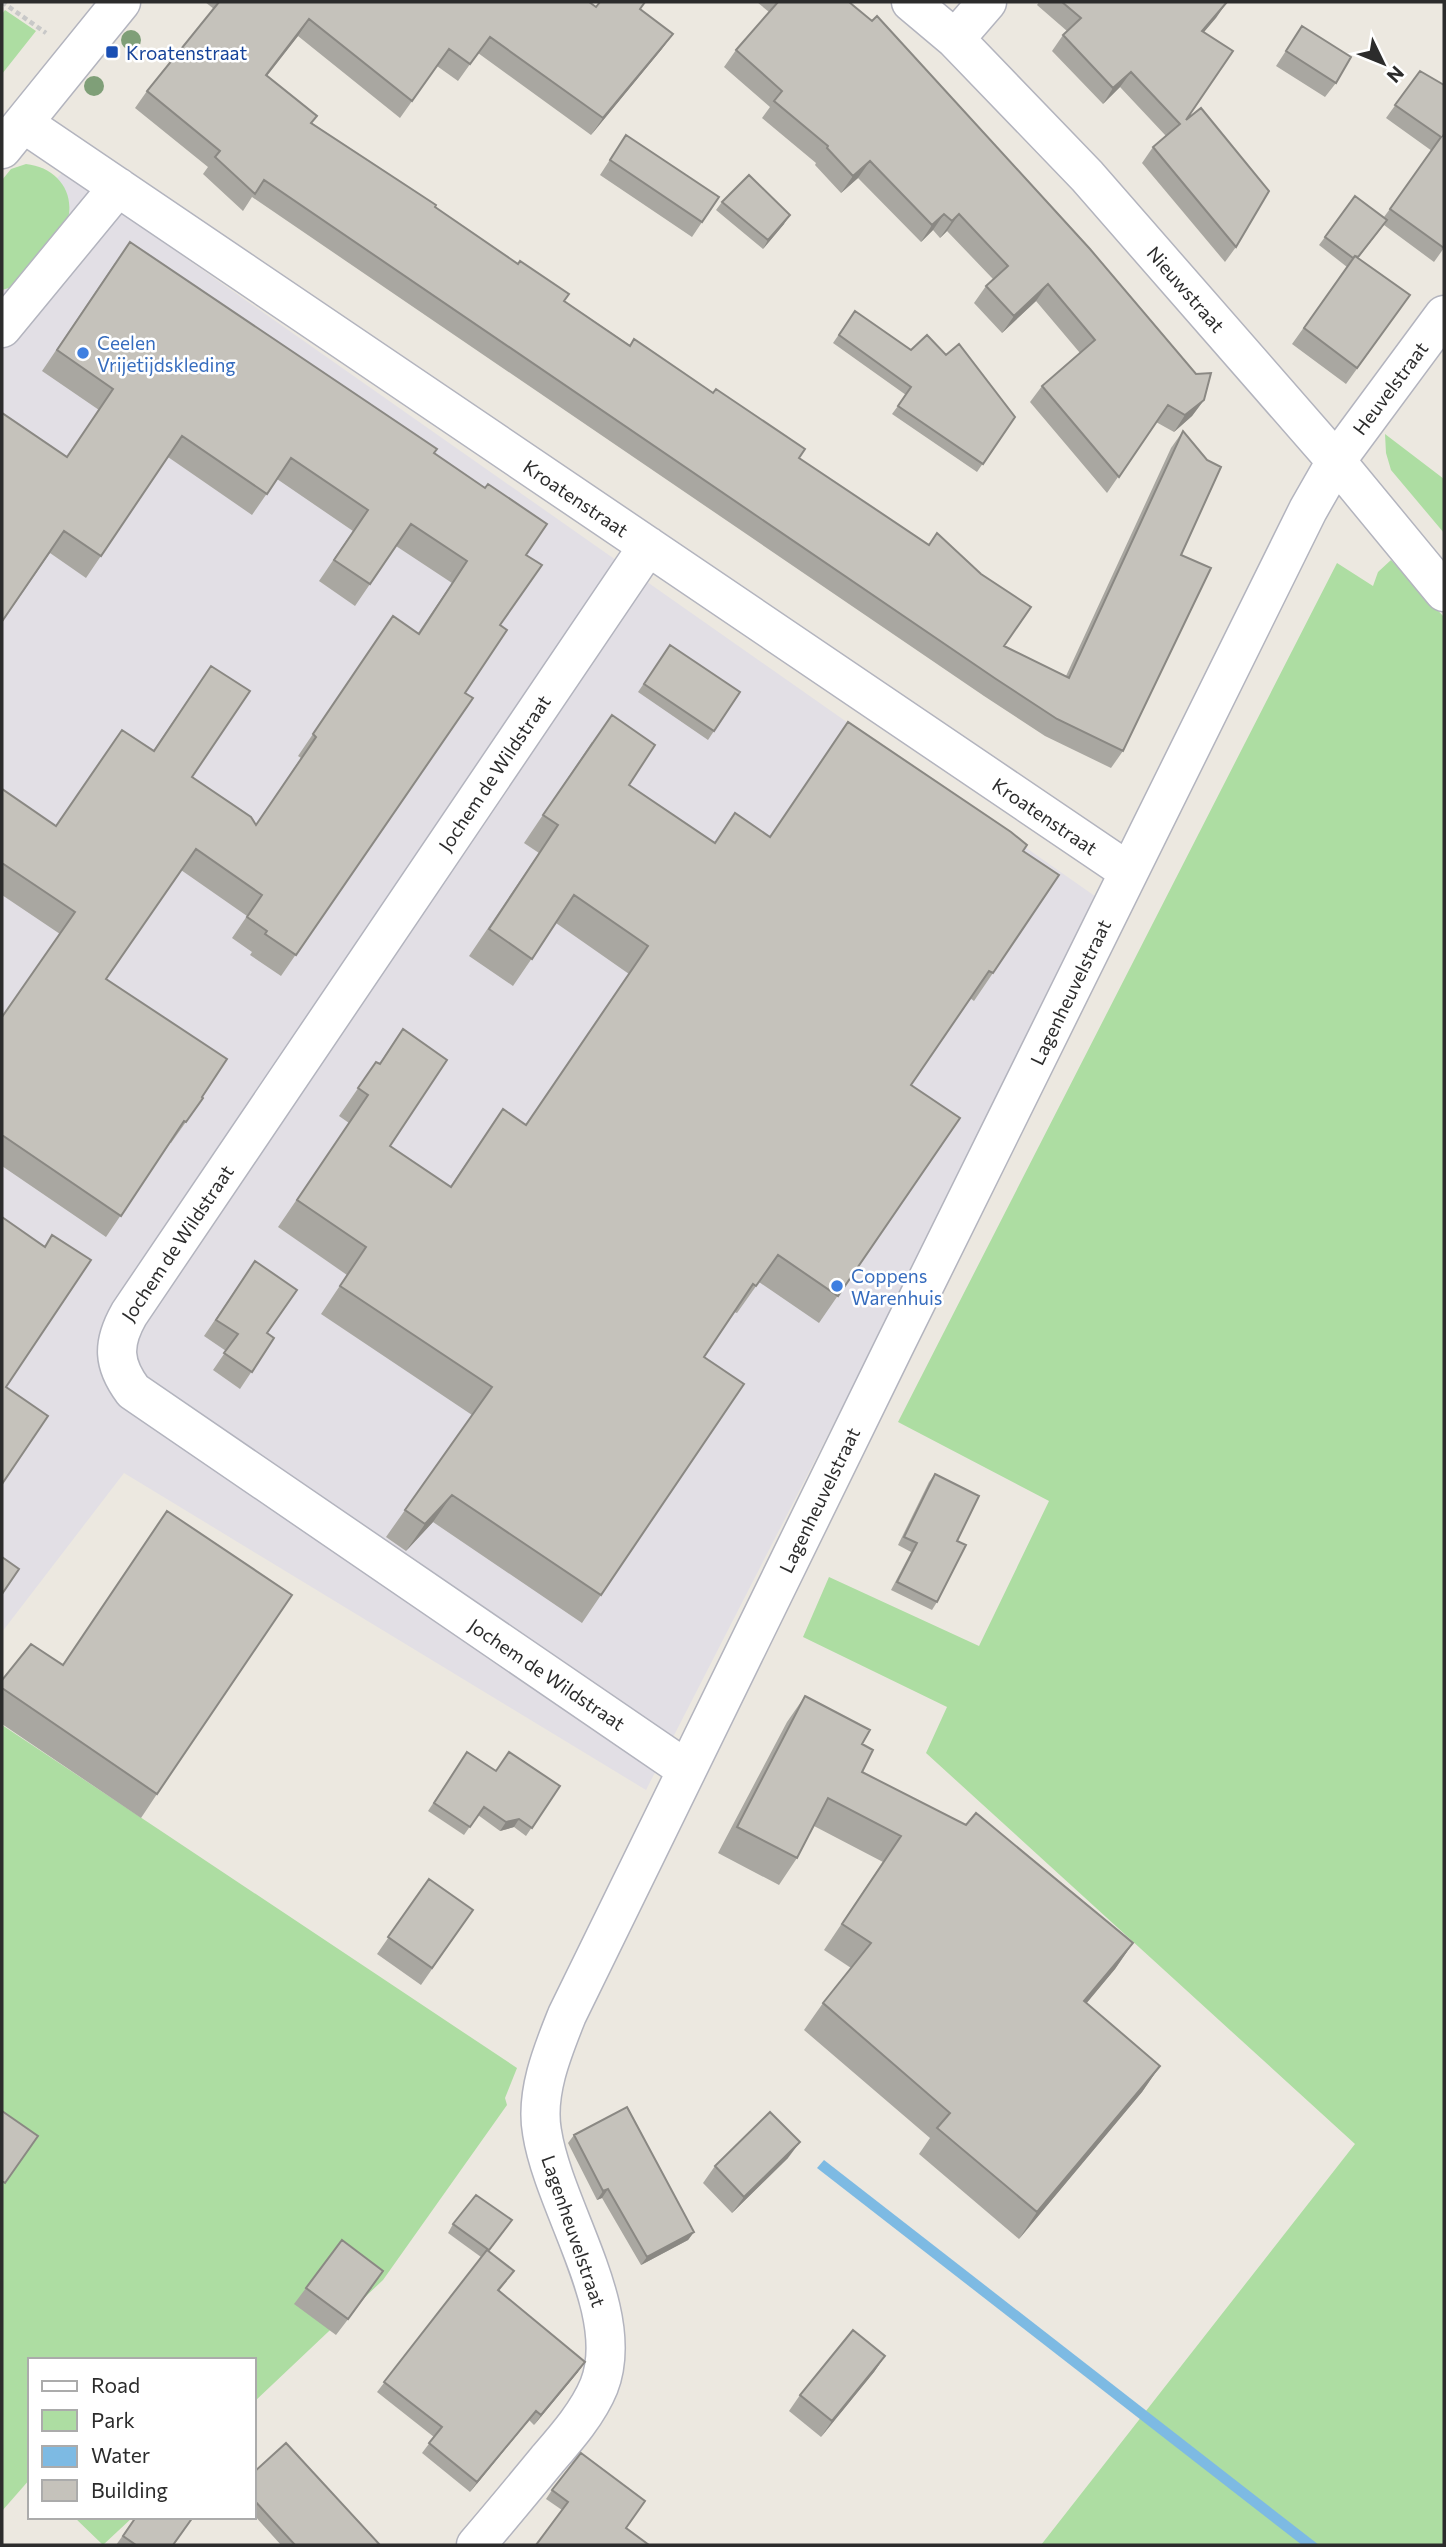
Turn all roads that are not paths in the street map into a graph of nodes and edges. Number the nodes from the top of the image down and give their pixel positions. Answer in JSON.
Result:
{"nodes":[{"id":1,"x":121,"y":2,"type":"edge"},
{"id":2,"x":911,"y":2,"type":"edge"},
{"id":3,"x":987,"y":2,"type":"edge"},
{"id":4,"x":955,"y":39,"type":"junction"},
{"id":5,"x":13,"y":136,"type":"edge"},
{"id":6,"x":118,"y":187,"type":"junction"},
{"id":7,"x":1444,"y":315,"type":"edge"},
{"id":8,"x":2,"y":328,"type":"edge"},
{"id":9,"x":1336,"y":461,"type":"junction"},
{"id":10,"x":648,"y":547,"type":"junction"},
{"id":11,"x":1444,"y":592,"type":"edge"},
{"id":12,"x":1129,"y":872,"type":"junction"},
{"id":13,"x":687,"y":1770,"type":"junction"},
{"id":14,"x":476,"y":2545,"type":"edge"}],
"edges":[{"from":1,"to":5,"type":"street"},
{"from":2,"to":4,"type":"street","name":"Nieuwstraat"},
{"from":3,"to":4,"type":"street"},
{"from":4,"to":9,"type":"street","name":"Nieuwstraat"},
{"from":5,"to":6,"type":"street","name":"Kroatenstraat"},
{"from":6,"to":8,"type":"street"},
{"from":6,"to":10,"type":"street","name":"Kroatenstraat"},
{"from":7,"to":9,"type":"street","name":"Heuvelstraat"},
{"from":9,"to":11,"type":"street","name":"Nieuwstraat"},
{"from":9,"to":12,"type":"street","name":"Lagenheuvelstraat"},
{"from":10,"to":12,"type":"street","name":"Kroatenstraat"},
{"from":10,"to":13,"type":"street","name":"Jochem de Wildstraat"},
{"from":12,"to":13,"type":"street","name":"Lagenheuvelstraat"},
{"from":13,"to":14,"type":"street","name":"Lagenheuvelstraat"}]}
